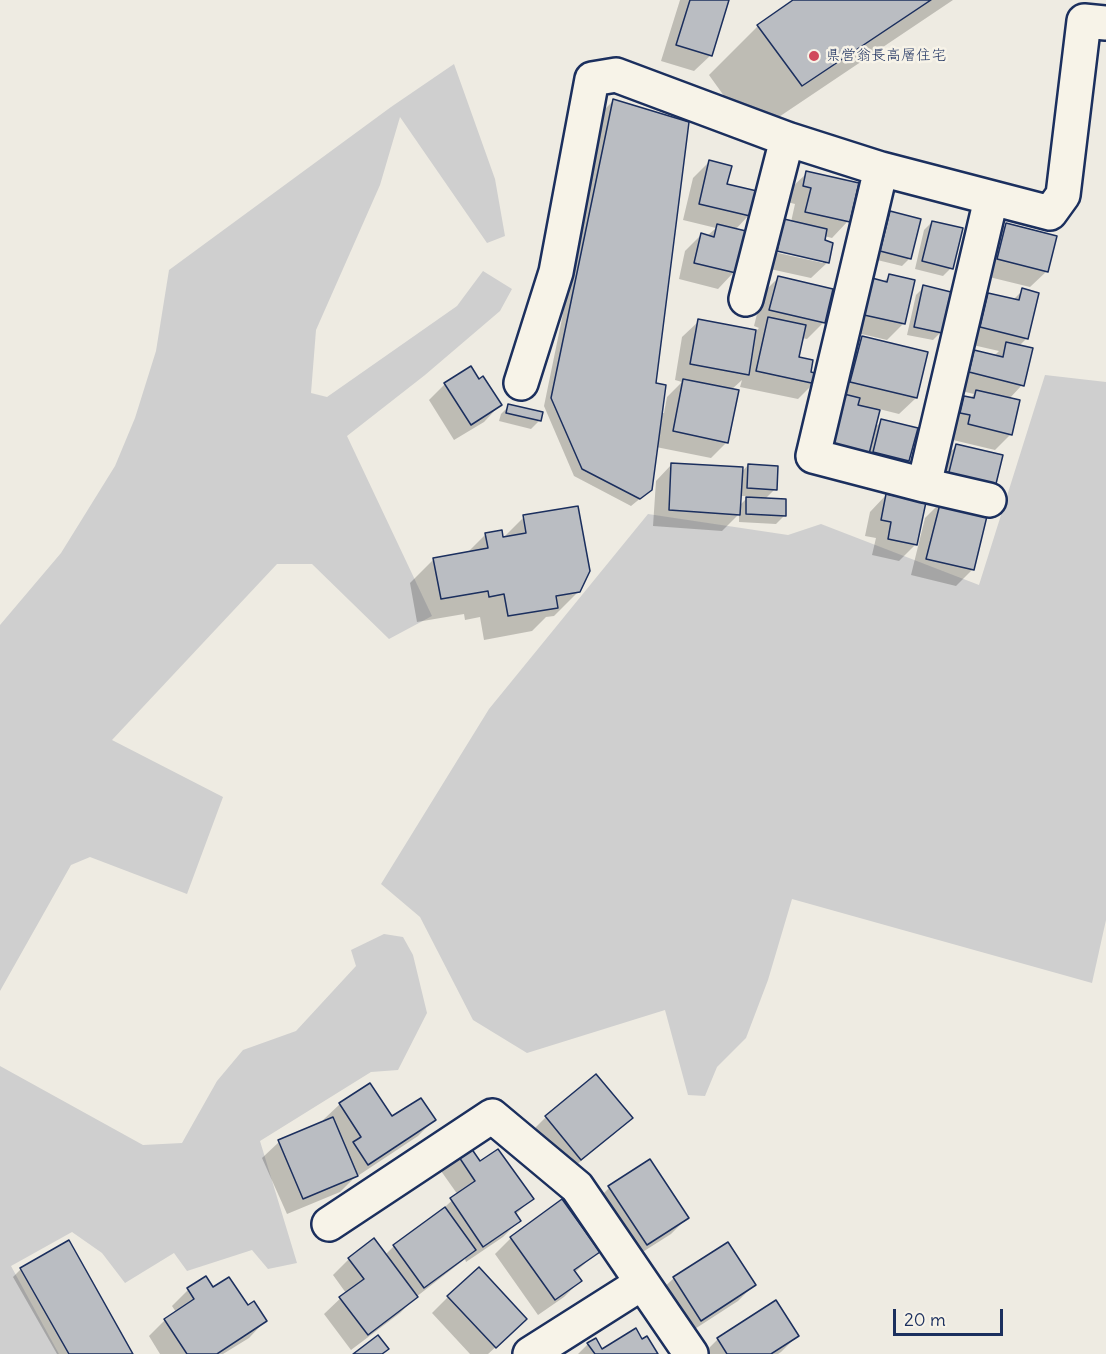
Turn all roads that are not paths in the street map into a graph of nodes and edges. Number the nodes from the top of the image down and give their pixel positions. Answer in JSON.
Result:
{"nodes":[{"id":1,"x":1092,"y":15,"type":"edge"},
{"id":2,"x":787,"y":139,"type":"junction"},
{"id":3,"x":881,"y":169,"type":"junction"},
{"id":4,"x":991,"y":199,"type":"junction"},
{"id":5,"x":746,"y":299,"type":"dead end"},
{"id":6,"x":521,"y":383,"type":"dead end"},
{"id":7,"x":924,"y":484,"type":"junction"},
{"id":8,"x":989,"y":500,"type":"dead end"},
{"id":9,"x":329,"y":1224,"type":"dead end"},
{"id":10,"x":642,"y":1283,"type":"junction"},
{"id":11,"x":530,"y":1354,"type":"edge"},
{"id":12,"x":691,"y":1354,"type":"edge"}],
"edges":[{"from":1,"to":4,"type":"street"},
{"from":2,"to":3,"type":"street"},
{"from":2,"to":5,"type":"street"},
{"from":2,"to":6,"type":"street"},
{"from":3,"to":4,"type":"street"},
{"from":3,"to":7,"type":"street"},
{"from":4,"to":7,"type":"street"},
{"from":7,"to":8,"type":"street"},
{"from":9,"to":10,"type":"street"},
{"from":10,"to":11,"type":"street"},
{"from":10,"to":12,"type":"street"}]}
